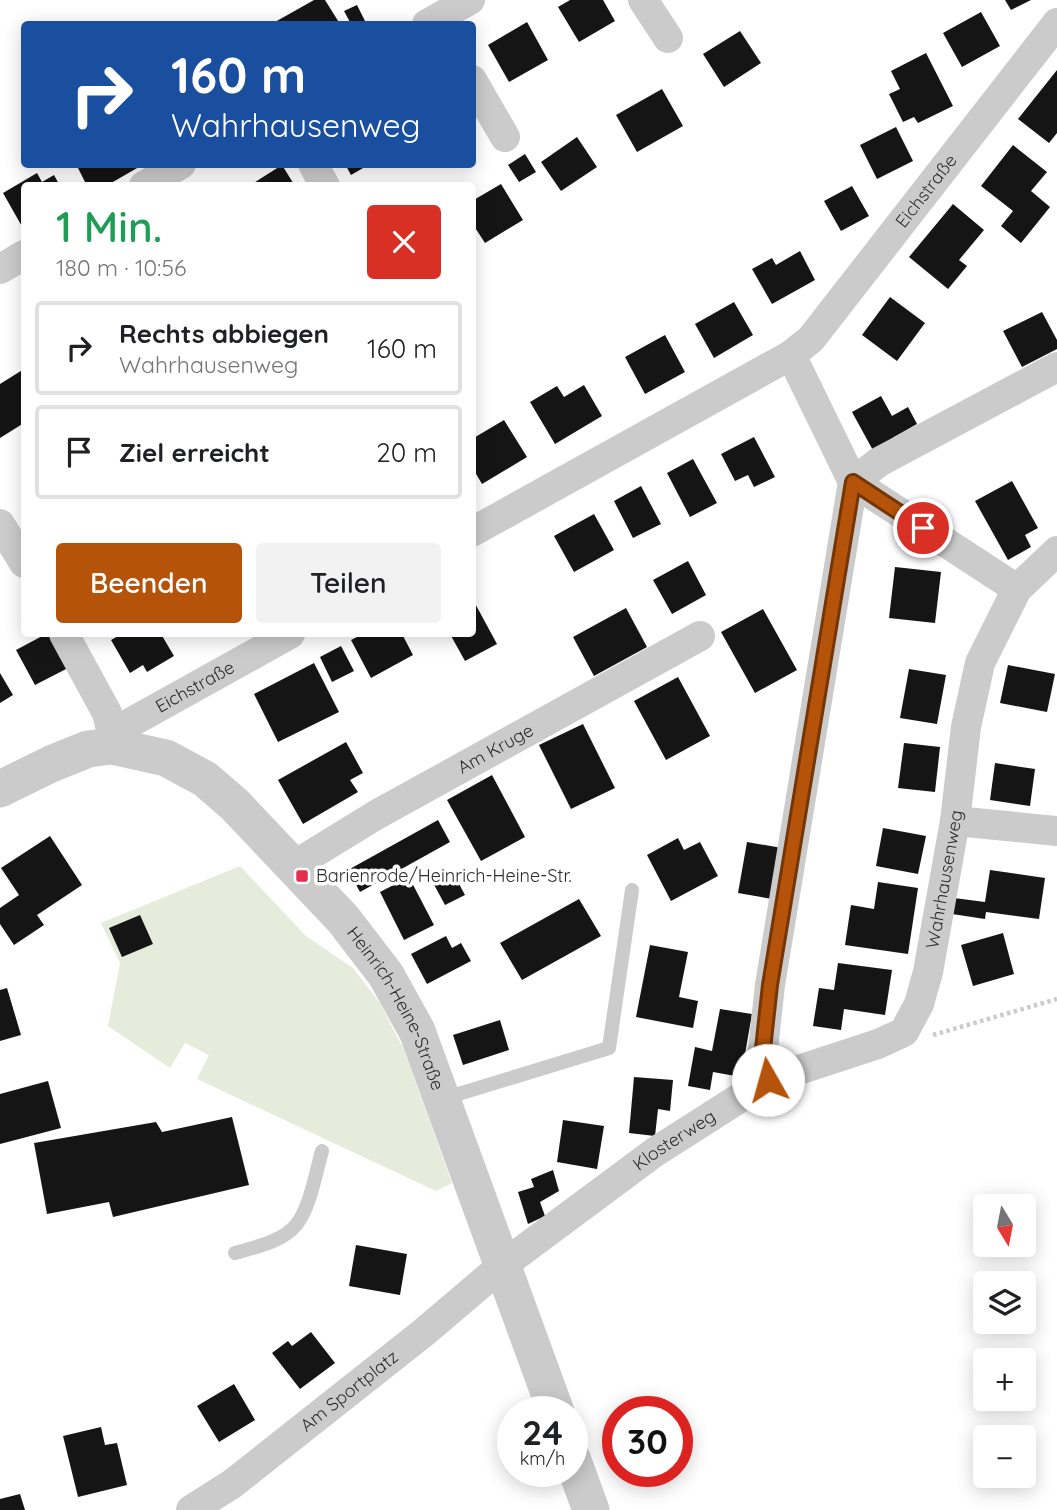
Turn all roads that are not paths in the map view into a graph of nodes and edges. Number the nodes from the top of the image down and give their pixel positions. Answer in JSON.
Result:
{"nodes":[{"id":1,"x":470,"y":0,"type":"edge"},
{"id":2,"x":643,"y":0,"type":"edge"},
{"id":3,"x":437,"y":21,"type":"edge"},
{"id":4,"x":1057,"y":23,"type":"edge"},
{"id":5,"x":668,"y":38,"type":"dead end"},
{"id":6,"x":476,"y":87,"type":"edge"},
{"id":7,"x":505,"y":137,"type":"dead end"},
{"id":8,"x":174,"y":168,"type":"edge"},
{"id":9,"x":151,"y":182,"type":"edge"},
{"id":10,"x":21,"y":257,"type":"edge"},
{"id":11,"x":0,"y":269,"type":"edge"},
{"id":12,"x":791,"y":355,"type":"junction"},
{"id":13,"x":1057,"y":367,"type":"edge"},
{"id":14,"x":853,"y":482,"type":"junction"},
{"id":15,"x":0,"y":524,"type":"edge"},
{"id":16,"x":476,"y":530,"type":"edge"},
{"id":17,"x":1057,"y":551,"type":"edge"},
{"id":18,"x":21,"y":558,"type":"edge"},
{"id":19,"x":1017,"y":589,"type":"junction"},
{"id":20,"x":700,"y":636,"type":"dead end"},
{"id":21,"x":67,"y":637,"type":"edge"},
{"id":22,"x":285,"y":637,"type":"edge"},
{"id":23,"x":112,"y":739,"type":"junction"},
{"id":24,"x":0,"y":789,"type":"edge"},
{"id":25,"x":955,"y":821,"type":"junction"},
{"id":26,"x":1057,"y":831,"type":"edge"},
{"id":27,"x":293,"y":866,"type":"junction"},
{"id":28,"x":632,"y":890,"type":"dead end"},
{"id":29,"x":768,"y":1080,"type":"junction"},
{"id":30,"x":442,"y":1099,"type":"junction"},
{"id":31,"x":322,"y":1151,"type":"dead end"},
{"id":32,"x":235,"y":1254,"type":"dead end"},
{"id":33,"x":503,"y":1265,"type":"junction"},
{"id":34,"x":550,"y":1396,"type":"edge"},
{"id":35,"x":583,"y":1487,"type":"edge"},
{"id":36,"x":191,"y":1510,"type":"edge"},
{"id":37,"x":591,"y":1510,"type":"edge"}],
"edges":[{"from":1,"to":3,"type":"street"},
{"from":2,"to":5,"type":"street"},
{"from":4,"to":12,"type":"street","name":"Eichstraße"},
{"from":6,"to":7,"type":"street"},
{"from":8,"to":9,"type":"street"},
{"from":10,"to":11,"type":"street"},
{"from":12,"to":14,"type":"street"},
{"from":12,"to":16,"type":"street","name":"Eichstraße"},
{"from":13,"to":14,"type":"street"},
{"from":14,"to":19,"type":"street"},
{"from":14,"to":29,"type":"street"},
{"from":15,"to":18,"type":"street"},
{"from":17,"to":19,"type":"street","name":"Wahrhausenweg"},
{"from":19,"to":25,"type":"street","name":"Wahrhausenweg"},
{"from":20,"to":27,"type":"street","name":"Am Kruge"},
{"from":21,"to":23,"type":"street"},
{"from":22,"to":23,"type":"street","name":"Eichstraße"},
{"from":23,"to":24,"type":"street"},
{"from":23,"to":27,"type":"street","name":"Heinrich-Heine-Straße"},
{"from":25,"to":26,"type":"street"},
{"from":25,"to":29,"type":"street","name":"Wahrhausenweg"},
{"from":27,"to":30,"type":"street","name":"Heinrich-Heine-Straße"},
{"from":28,"to":30,"type":"lane","name":"Heinrich-Heine-Straße"},
{"from":29,"to":33,"type":"street","name":"Klosterweg"},
{"from":30,"to":33,"type":"street","name":"Heinrich-Heine-Straße"},
{"from":31,"to":32,"type":"lane"},
{"from":33,"to":34,"type":"street","name":"Heinrich-Heine-Straße"},
{"from":33,"to":36,"type":"street","name":"Am Sportplatz"},
{"from":35,"to":37,"type":"street"}]}
